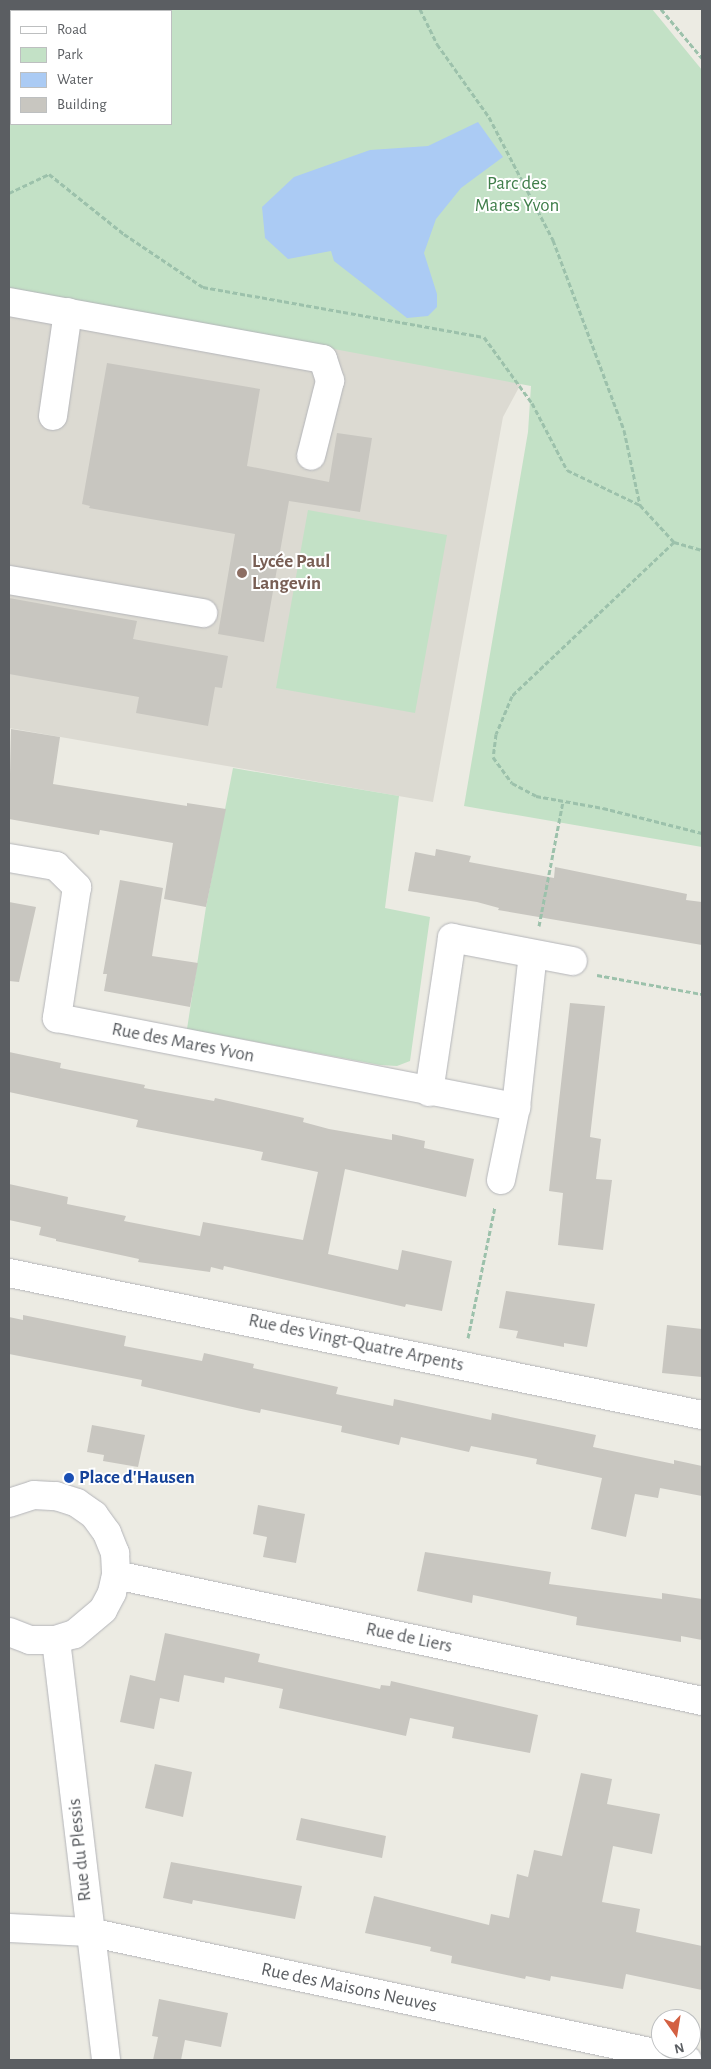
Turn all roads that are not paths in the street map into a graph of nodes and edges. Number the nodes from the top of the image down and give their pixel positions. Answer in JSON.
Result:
{"nodes":[{"id":1,"x":9,"y":302,"type":"edge"},
{"id":2,"x":68,"y":312,"type":"junction"},
{"id":3,"x":53,"y":416,"type":"dead end"},
{"id":4,"x":311,"y":456,"type":"dead end"},
{"id":5,"x":9,"y":580,"type":"edge"},
{"id":6,"x":203,"y":613,"type":"dead end"},
{"id":7,"x":9,"y":858,"type":"edge"},
{"id":8,"x":533,"y":954,"type":"junction"},
{"id":9,"x":573,"y":961,"type":"road end"},
{"id":10,"x":429,"y":1092,"type":"junction"},
{"id":11,"x":516,"y":1107,"type":"junction"},
{"id":12,"x":501,"y":1180,"type":"road end"},
{"id":13,"x":9,"y":1273,"type":"edge"},
{"id":14,"x":702,"y":1415,"type":"edge"},
{"id":15,"x":9,"y":1504,"type":"edge"},
{"id":16,"x":116,"y":1575,"type":"junction"},
{"id":17,"x":9,"y":1632,"type":"edge"},
{"id":18,"x":56,"y":1640,"type":"junction"},
{"id":19,"x":702,"y":1701,"type":"edge"},
{"id":20,"x":9,"y":1928,"type":"edge"},
{"id":21,"x":89,"y":1932,"type":"junction"},
{"id":22,"x":106,"y":2060,"type":"edge"},
{"id":23,"x":687,"y":2060,"type":"edge"}],
"edges":[{"from":1,"to":2,"type":"street"},
{"from":2,"to":3,"type":"street"},
{"from":2,"to":4,"type":"street"},
{"from":5,"to":6,"type":"street"},
{"from":7,"to":10,"type":"street","name":"Rue des Mares Yvon"},
{"from":8,"to":9,"type":"street"},
{"from":8,"to":10,"type":"street"},
{"from":8,"to":11,"type":"street"},
{"from":10,"to":11,"type":"street","name":"Rue des Mares Yvon"},
{"from":11,"to":12,"type":"street"},
{"from":13,"to":14,"type":"street","name":"Rue des Vingt-Quatre Arpents"},
{"from":15,"to":16,"type":"street"},
{"from":16,"to":18,"type":"street"},
{"from":16,"to":19,"type":"street","name":"Rue de Liers"},
{"from":17,"to":18,"type":"street"},
{"from":18,"to":21,"type":"street","name":"Rue du Plessis"},
{"from":20,"to":21,"type":"street","name":"Rue des Maisons Neuves"},
{"from":21,"to":22,"type":"street","name":"Rue du Plessis"},
{"from":21,"to":23,"type":"street","name":"Rue des Maisons Neuves"}]}
